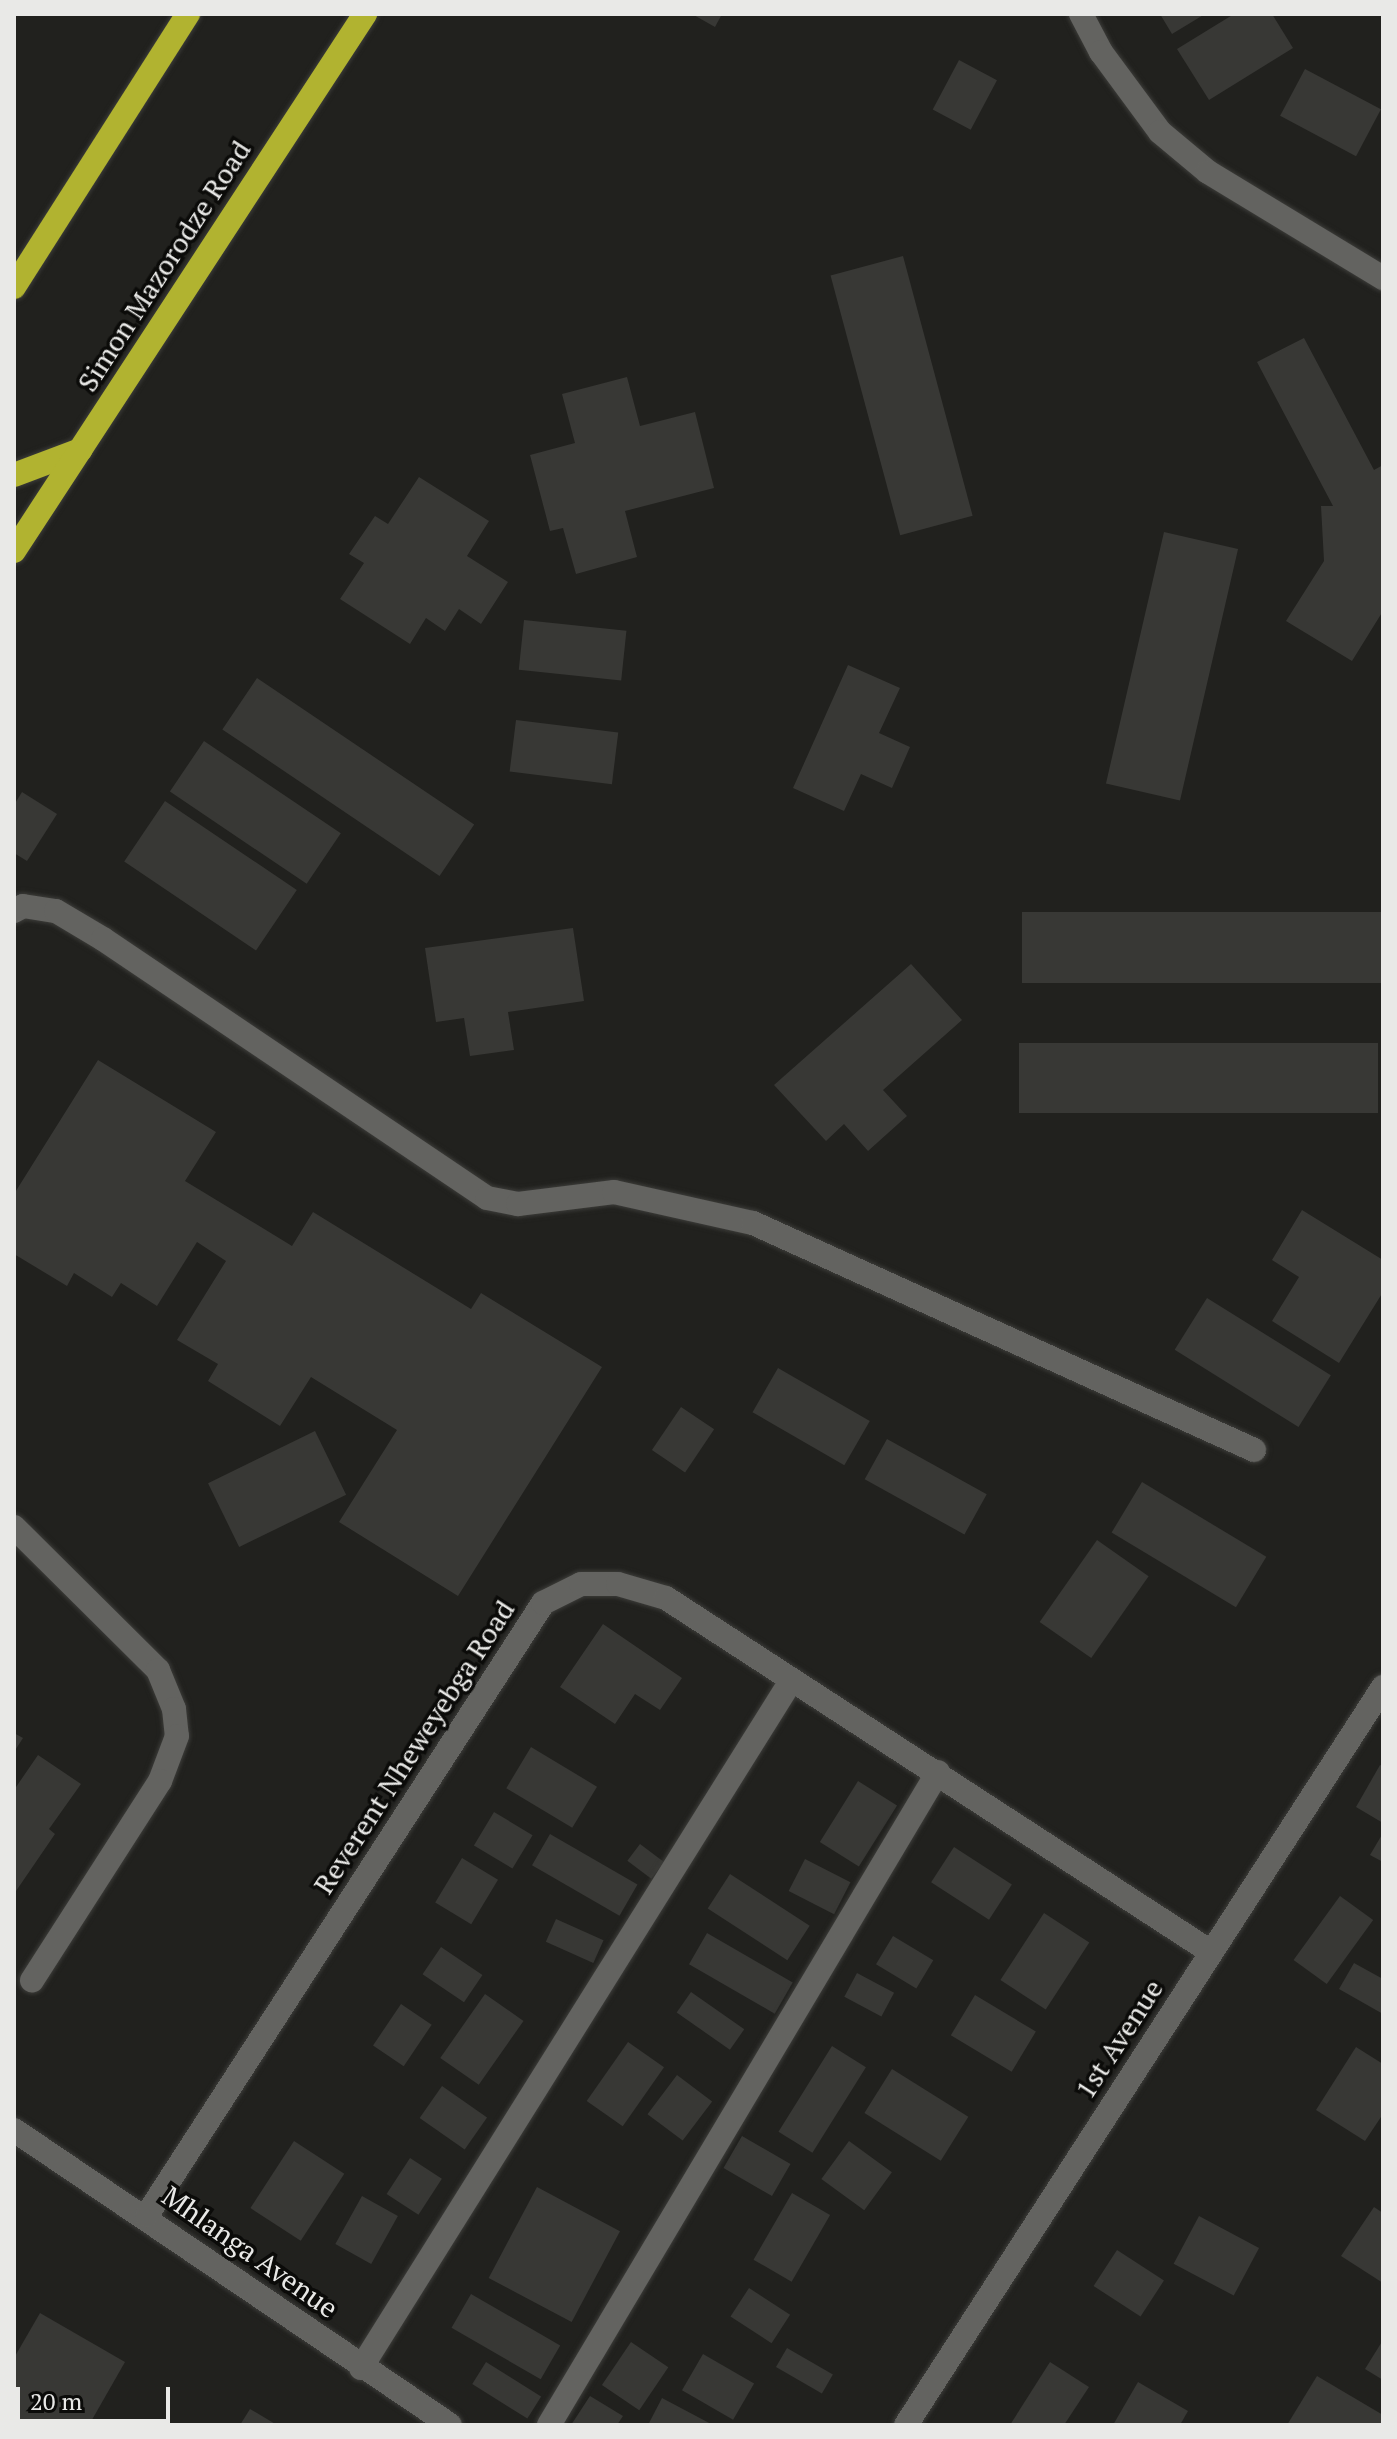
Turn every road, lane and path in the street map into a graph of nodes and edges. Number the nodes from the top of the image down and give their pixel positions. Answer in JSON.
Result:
{"nodes":[{"id":1,"x":188,"y":14,"type":"edge"},
{"id":2,"x":365,"y":14,"type":"edge"},
{"id":3,"x":1081,"y":14,"type":"edge"},
{"id":4,"x":1383,"y":278,"type":"edge"},
{"id":5,"x":14,"y":287,"type":"edge"},
{"id":6,"x":80,"y":450,"type":"junction"},
{"id":7,"x":14,"y":475,"type":"edge"},
{"id":8,"x":14,"y":551,"type":"edge"},
{"id":9,"x":14,"y":911,"type":"edge"},
{"id":10,"x":1254,"y":1450,"type":"dead end"},
{"id":11,"x":14,"y":1527,"type":"edge"},
{"id":12,"x":791,"y":1681,"type":"junction"},
{"id":13,"x":1383,"y":1687,"type":"edge"},
{"id":14,"x":938,"y":1772,"type":"junction"},
{"id":15,"x":1211,"y":1952,"type":"junction"},
{"id":16,"x":32,"y":1980,"type":"dead end"},
{"id":17,"x":14,"y":2130,"type":"edge"},
{"id":18,"x":147,"y":2215,"type":"junction"},
{"id":19,"x":361,"y":2368,"type":"junction"},
{"id":20,"x":450,"y":2425,"type":"edge"},
{"id":21,"x":549,"y":2425,"type":"edge"},
{"id":22,"x":906,"y":2425,"type":"edge"}],
"edges":[{"from":1,"to":5,"type":"highway"},
{"from":2,"to":6,"type":"highway","name":"Simon Mazorodze Road"},
{"from":3,"to":4,"type":"street"},
{"from":6,"to":7,"type":"highway"},
{"from":6,"to":8,"type":"highway","name":"Simon Mazorodze Road"},
{"from":9,"to":10,"type":"street"},
{"from":11,"to":16,"type":"street"},
{"from":12,"to":14,"type":"street","name":"Reverent Nheweyebga Road"},
{"from":12,"to":18,"type":"street","name":"Reverent Nheweyebga Road"},
{"from":12,"to":19,"type":"street"},
{"from":13,"to":15,"type":"street","name":"1st Avenue"},
{"from":14,"to":15,"type":"street","name":"Reverent Nheweyebga Road"},
{"from":14,"to":21,"type":"street"},
{"from":15,"to":22,"type":"street","name":"1st Avenue"},
{"from":17,"to":18,"type":"street","name":"Mhlanga Avenue"},
{"from":18,"to":19,"type":"street","name":"Mhlanga Avenue"},
{"from":19,"to":20,"type":"street","name":"Mhlanga Avenue"}]}
